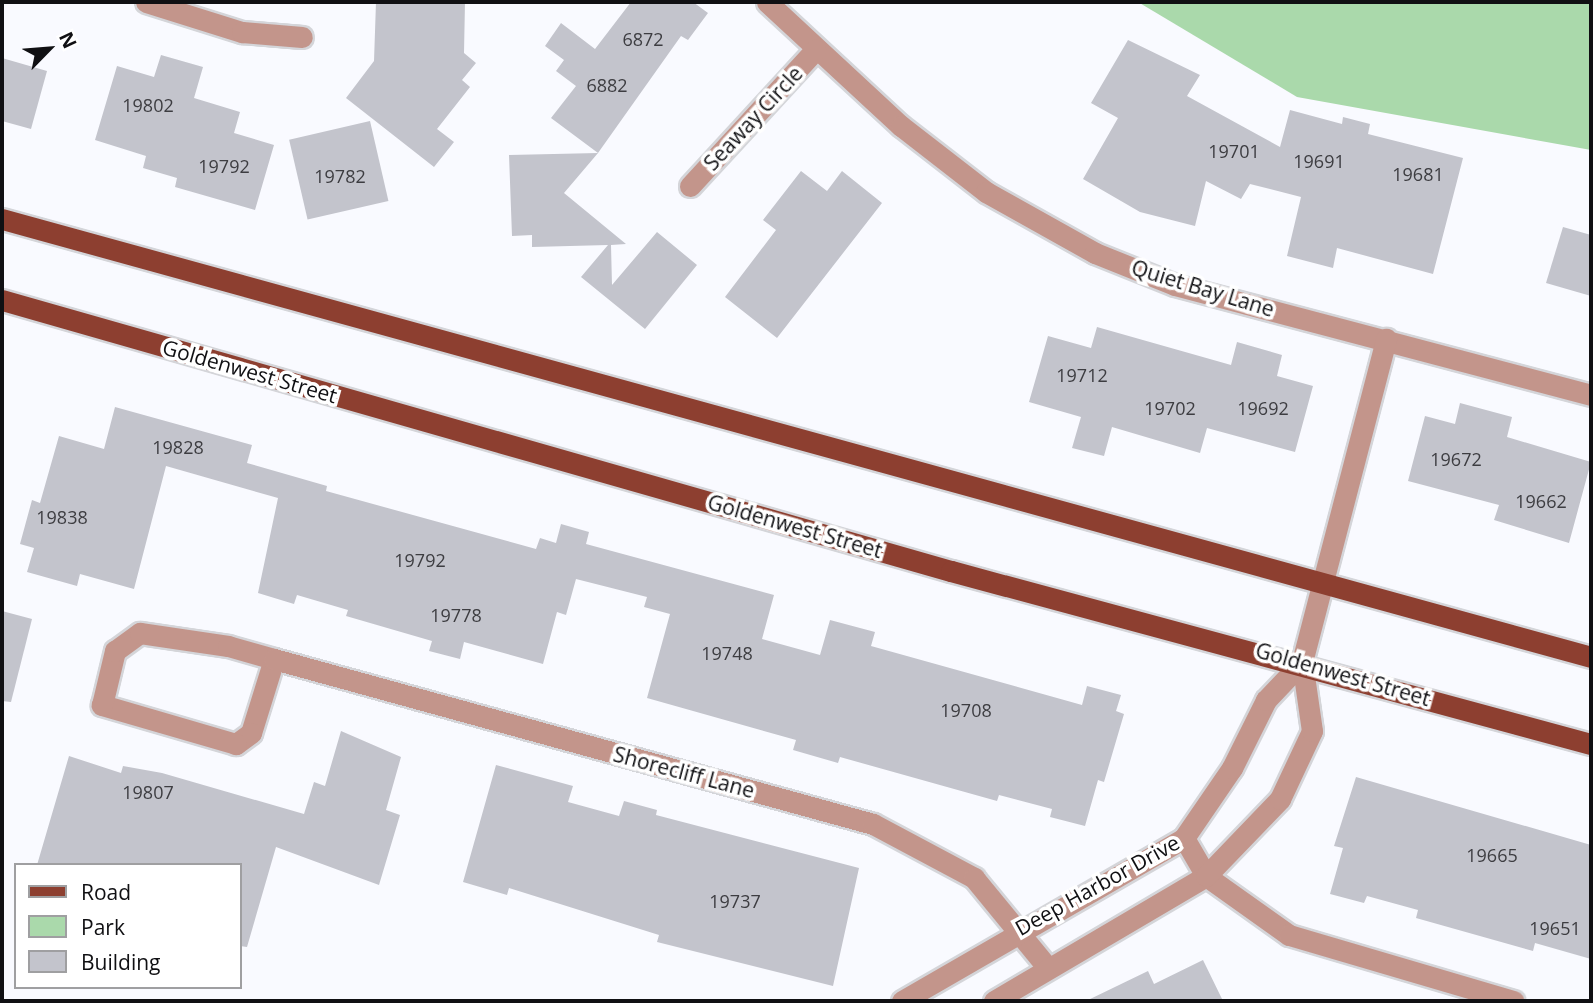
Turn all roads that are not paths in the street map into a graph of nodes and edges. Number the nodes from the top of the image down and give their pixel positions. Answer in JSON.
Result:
{"nodes":[{"id":1,"x":146,"y":2,"type":"edge"},
{"id":2,"x":767,"y":2,"type":"edge"},
{"id":3,"x":302,"y":37,"type":"dead end"},
{"id":4,"x":815,"y":50,"type":"junction"},
{"id":5,"x":690,"y":186,"type":"dead end"},
{"id":6,"x":2,"y":219,"type":"edge"},
{"id":7,"x":2,"y":300,"type":"edge"},
{"id":8,"x":1386,"y":339,"type":"junction"},
{"id":9,"x":1591,"y":395,"type":"edge"},
{"id":10,"x":1323,"y":587,"type":"junction"},
{"id":11,"x":1591,"y":657,"type":"edge"},
{"id":12,"x":274,"y":659,"type":"junction"},
{"id":13,"x":1301,"y":662,"type":"junction"},
{"id":14,"x":1591,"y":744,"type":"edge"},
{"id":15,"x":1184,"y":838,"type":"junction"},
{"id":16,"x":1206,"y":876,"type":"junction"},
{"id":17,"x":1017,"y":930,"type":"junction"},
{"id":18,"x":1046,"y":967,"type":"junction"},
{"id":19,"x":902,"y":1001,"type":"edge"},
{"id":20,"x":994,"y":1001,"type":"edge"},
{"id":21,"x":1513,"y":1001,"type":"edge"}],
"edges":[{"from":1,"to":3,"type":"street"},
{"from":2,"to":4,"type":"street","name":"Quiet Bay Lane"},
{"from":4,"to":5,"type":"street","name":"Seaway Circle"},
{"from":4,"to":8,"type":"street","name":"Quiet Bay Lane"},
{"from":6,"to":10,"type":"main road"},
{"from":7,"to":13,"type":"main road","name":"Goldenwest Street"},
{"from":8,"to":9,"type":"street","name":"Quiet Bay Lane"},
{"from":8,"to":10,"type":"street","name":"Deep Harbor Drive"},
{"from":10,"to":11,"type":"main road"},
{"from":10,"to":13,"type":"street","name":"Deep Harbor Drive"},
{"from":12,"to":12,"type":"street","name":"Shorecliff Lane"},
{"from":12,"to":17,"type":"street","name":"Shorecliff Lane"},
{"from":13,"to":14,"type":"main road","name":"Goldenwest Street"},
{"from":13,"to":15,"type":"street","name":"Deep Harbor Drive"},
{"from":13,"to":16,"type":"street","name":"Deep Harbor Drive"},
{"from":15,"to":16,"type":"street"},
{"from":15,"to":17,"type":"street","name":"Deep Harbor Drive"},
{"from":16,"to":18,"type":"street","name":"Deep Harbor Drive"},
{"from":16,"to":21,"type":"street"},
{"from":17,"to":18,"type":"street","name":"Shorecliff Lane"},
{"from":17,"to":19,"type":"street","name":"Deep Harbor Drive"},
{"from":18,"to":20,"type":"street","name":"Deep Harbor Drive"}]}
